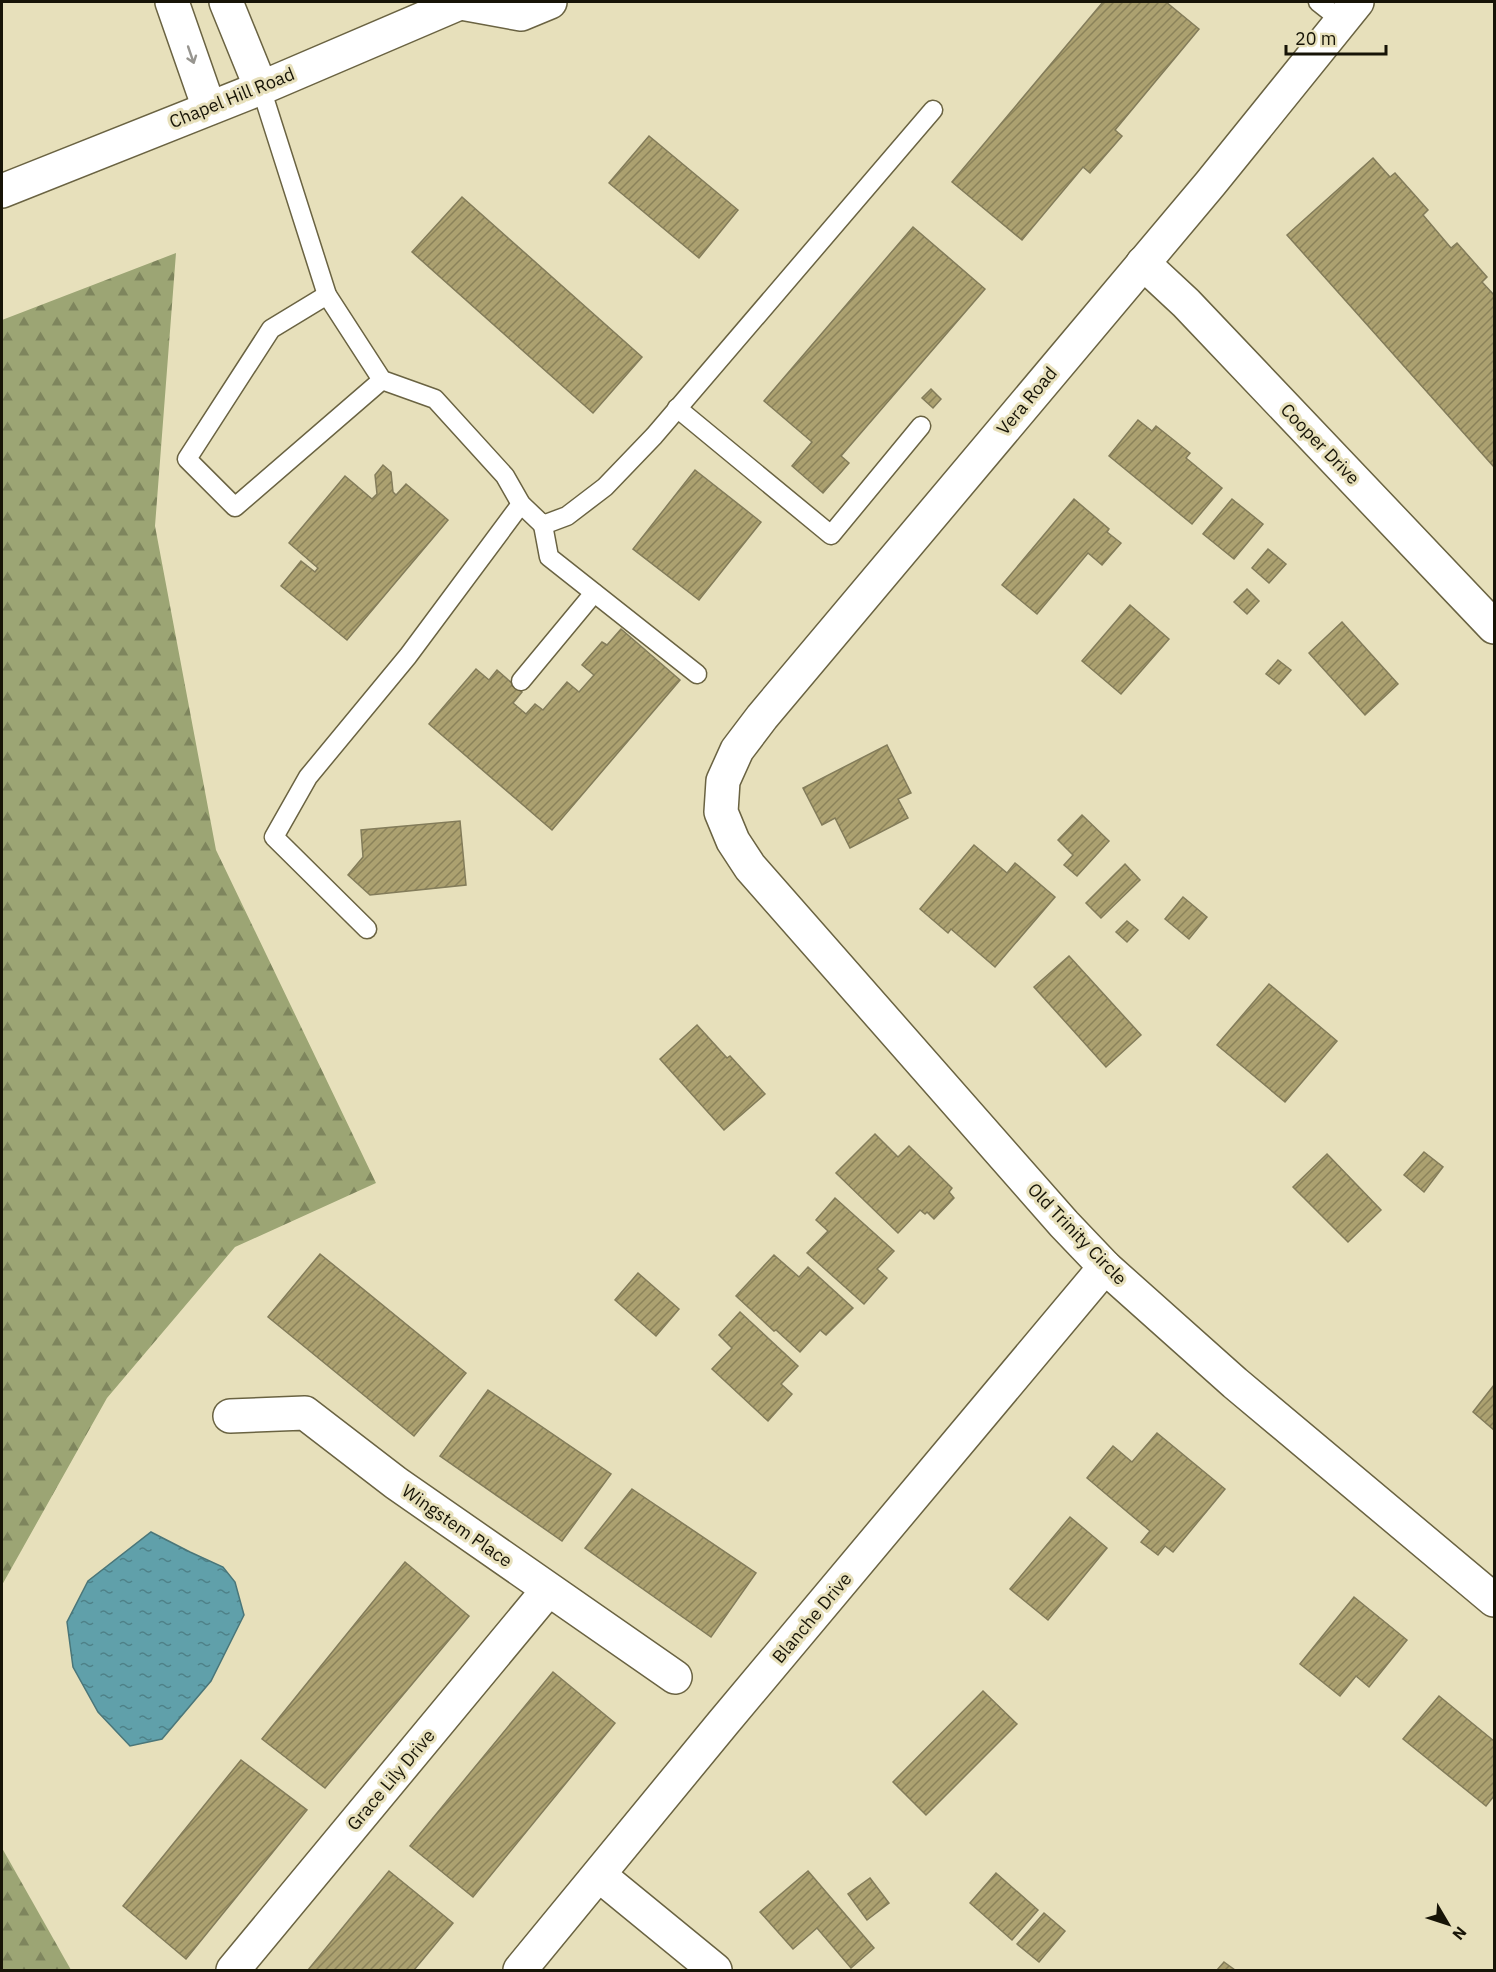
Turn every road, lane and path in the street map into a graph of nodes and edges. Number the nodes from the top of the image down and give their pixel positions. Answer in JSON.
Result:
{"nodes":[{"id":1,"x":172,"y":2,"type":"edge"},
{"id":2,"x":226,"y":2,"type":"edge"},
{"id":3,"x":462,"y":2,"type":"edge"},
{"id":4,"x":550,"y":2,"type":"edge"},
{"id":5,"x":1339,"y":8,"type":"edge"},
{"id":6,"x":261,"y":88,"type":"junction"},
{"id":7,"x":209,"y":108,"type":"junction"},
{"id":8,"x":933,"y":110,"type":"dead end"},
{"id":9,"x":2,"y":190,"type":"edge"},
{"id":10,"x":1143,"y":263,"type":"junction"},
{"id":11,"x":327,"y":295,"type":"junction"},
{"id":12,"x":382,"y":380,"type":"junction"},
{"id":13,"x":677,"y":408,"type":"junction"},
{"id":14,"x":921,"y":426,"type":"dead end"},
{"id":15,"x":521,"y":504,"type":"junction"},
{"id":16,"x":543,"y":525,"type":"junction"},
{"id":17,"x":594,"y":593,"type":"junction"},
{"id":18,"x":1494,"y":627,"type":"edge"},
{"id":19,"x":697,"y":674,"type":"dead end"},
{"id":20,"x":521,"y":681,"type":"dead end"},
{"id":21,"x":721,"y":812,"type":"joint"},
{"id":22,"x":367,"y":929,"type":"dead end"},
{"id":23,"x":1106,"y":1267,"type":"junction"},
{"id":24,"x":230,"y":1416,"type":"dead end"},
{"id":25,"x":548,"y":1590,"type":"junction"},
{"id":26,"x":1494,"y":1600,"type":"edge"},
{"id":27,"x":675,"y":1677,"type":"dead end"},
{"id":28,"x":599,"y":1875,"type":"junction"},
{"id":29,"x":233,"y":1971,"type":"edge"},
{"id":30,"x":520,"y":1971,"type":"edge"},
{"id":31,"x":715,"y":1971,"type":"edge"}],
"edges":[{"from":1,"to":7,"type":"street","one_way":true},
{"from":2,"to":6,"type":"street"},
{"from":3,"to":4,"type":"street","name":"Chapel Hill Road"},
{"from":3,"to":6,"type":"street","name":"Chapel Hill Road"},
{"from":5,"to":10,"type":"street","name":"Vera Road"},
{"from":6,"to":7,"type":"street","name":"Chapel Hill Road"},
{"from":6,"to":11,"type":"lane"},
{"from":7,"to":9,"type":"street","name":"Chapel Hill Road"},
{"from":8,"to":13,"type":"lane"},
{"from":10,"to":18,"type":"street","name":"Cooper Drive"},
{"from":10,"to":21,"type":"street","name":"Vera Road"},
{"from":11,"to":12,"type":"lane"},
{"from":11,"to":12,"type":"lane"},
{"from":12,"to":15,"type":"lane"},
{"from":13,"to":14,"type":"lane"},
{"from":13,"to":16,"type":"lane"},
{"from":15,"to":16,"type":"lane"},
{"from":15,"to":22,"type":"lane"},
{"from":16,"to":17,"type":"lane"},
{"from":17,"to":19,"type":"lane"},
{"from":17,"to":20,"type":"lane"},
{"from":21,"to":23,"type":"street","name":"Old Trinity Circle"},
{"from":23,"to":26,"type":"street","name":"Old Trinity Circle"},
{"from":23,"to":28,"type":"street","name":"Blanche Drive"},
{"from":24,"to":25,"type":"street","name":"Wingstem Place"},
{"from":25,"to":27,"type":"street","name":"Wingstem Place"},
{"from":25,"to":29,"type":"street","name":"Grace Lily Drive"},
{"from":28,"to":30,"type":"street","name":"Blanche Drive"},
{"from":28,"to":31,"type":"street"}]}
